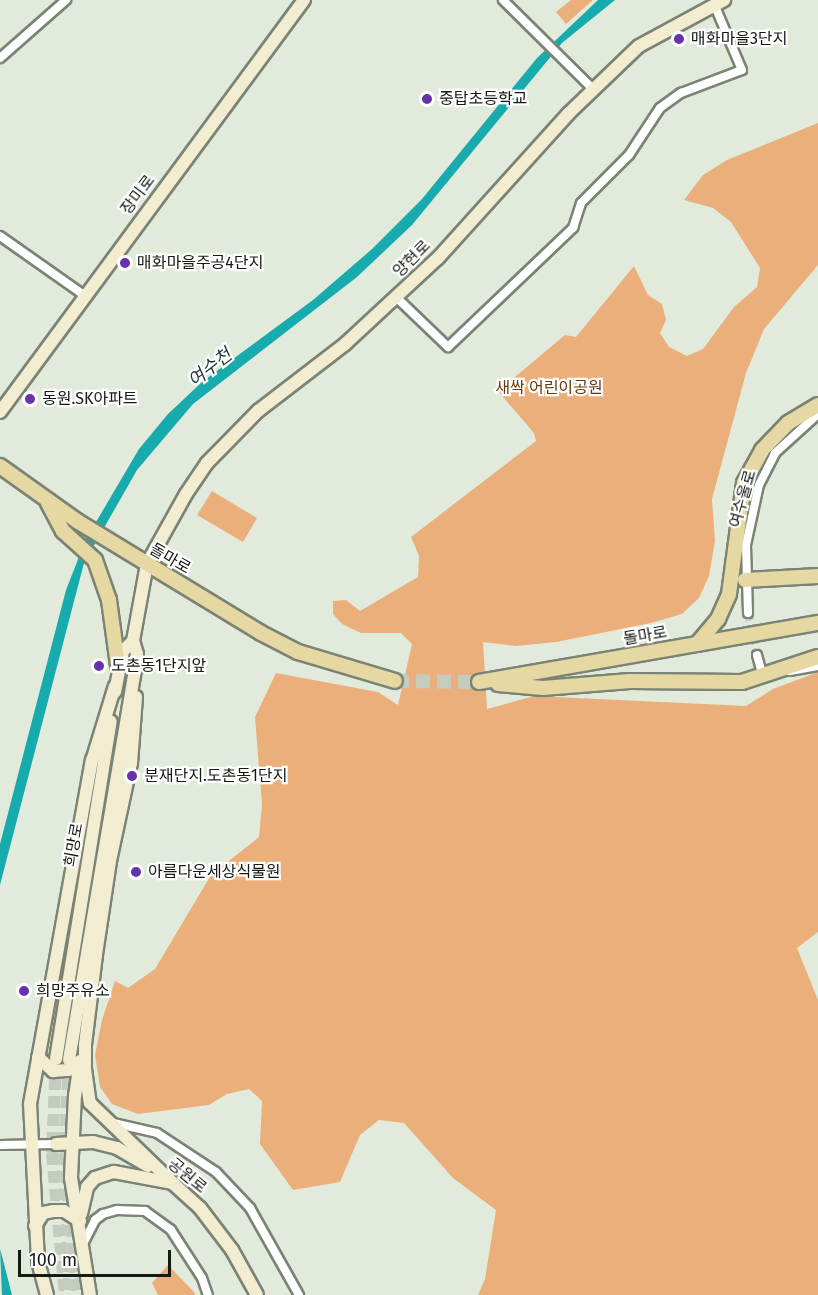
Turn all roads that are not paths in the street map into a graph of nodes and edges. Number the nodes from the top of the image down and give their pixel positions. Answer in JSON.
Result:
{"nodes":[{"id":1,"x":66,"y":0,"type":"edge"},
{"id":2,"x":304,"y":0,"type":"edge"},
{"id":3,"x":503,"y":0,"type":"edge"},
{"id":4,"x":719,"y":2,"type":"edge"},
{"id":5,"x":0,"y":58,"type":"edge"},
{"id":6,"x":594,"y":90,"type":"junction"},
{"id":7,"x":0,"y":236,"type":"edge"},
{"id":8,"x":84,"y":295,"type":"junction"},
{"id":9,"x":398,"y":298,"type":"junction"},
{"id":10,"x":818,"y":405,"type":"edge"},
{"id":11,"x":0,"y":412,"type":"edge"},
{"id":12,"x":818,"y":414,"type":"edge"},
{"id":13,"x":0,"y":466,"type":"edge"},
{"id":14,"x":45,"y":498,"type":"junction"},
{"id":15,"x":147,"y":564,"type":"junction"},
{"id":16,"x":818,"y":576,"type":"edge"},
{"id":17,"x":745,"y":580,"type":"junction"},
{"id":18,"x":748,"y":613,"type":"tunnel mouth"},
{"id":19,"x":818,"y":622,"type":"edge"},
{"id":20,"x":133,"y":641,"type":"junction"},
{"id":21,"x":697,"y":644,"type":"junction"},
{"id":22,"x":758,"y":655,"type":"tunnel mouth"},
{"id":23,"x":818,"y":657,"type":"edge"},
{"id":24,"x":118,"y":666,"type":"junction"},
{"id":25,"x":818,"y":666,"type":"edge"},
{"id":26,"x":135,"y":670,"type":"junction"},
{"id":27,"x":762,"y":674,"type":"junction"},
{"id":28,"x":395,"y":681,"type":"tunnel mouth"},
{"id":29,"x":115,"y":686,"type":"junction"},
{"id":30,"x":90,"y":1000,"type":"junction"},
{"id":31,"x":38,"y":1057,"type":"junction"},
{"id":32,"x":68,"y":1061,"type":"junction"},
{"id":33,"x":109,"y":1122,"type":"junction"},
{"id":34,"x":30,"y":1144,"type":"junction"},
{"id":35,"x":56,"y":1144,"type":"joint"},
{"id":36,"x":73,"y":1144,"type":"junction"},
{"id":37,"x":0,"y":1145,"type":"edge"},
{"id":38,"x":174,"y":1184,"type":"junction"},
{"id":39,"x":80,"y":1221,"type":"junction"},
{"id":40,"x":35,"y":1226,"type":"junction"},
{"id":41,"x":84,"y":1242,"type":"junction"},
{"id":42,"x":47,"y":1295,"type":"edge"},
{"id":43,"x":90,"y":1295,"type":"edge"},
{"id":44,"x":208,"y":1295,"type":"edge"},
{"id":45,"x":257,"y":1295,"type":"edge"},
{"id":46,"x":299,"y":1295,"type":"edge"}],
"edges":[{"from":1,"to":5,"type":"street"},
{"from":2,"to":8,"type":"main road","name":"장미로"},
{"from":3,"to":6,"type":"street"},
{"from":4,"to":6,"type":"main road","name":"양현로"},
{"from":4,"to":9,"type":"street"},
{"from":6,"to":9,"type":"main road","name":"양현로"},
{"from":7,"to":8,"type":"street"},
{"from":8,"to":11,"type":"main road","name":"장미로"},
{"from":9,"to":15,"type":"main road","name":"양현로"},
{"from":10,"to":21,"type":"main road"},
{"from":12,"to":17,"type":"street","name":"여수울로"},
{"from":13,"to":14,"type":"main road"},
{"from":14,"to":15,"type":"main road","name":"돌마로"},
{"from":14,"to":24,"type":"main road"},
{"from":15,"to":20,"type":"main road","name":"희망로"},
{"from":15,"to":28,"type":"main road","name":"돌마로"},
{"from":16,"to":17,"type":"main road"},
{"from":17,"to":18,"type":"street","name":"여수울로"},
{"from":19,"to":21,"type":"main road","name":"돌마로"},
{"from":20,"to":24,"type":"main road","name":"희망로"},
{"from":20,"to":26,"type":"main road","name":"희망로"},
{"from":21,"to":27,"type":"main road","name":"돌마로"},
{"from":22,"to":27,"type":"street"},
{"from":23,"to":27,"type":"main road"},
{"from":24,"to":29,"type":"main road","name":"희망로"},
{"from":25,"to":27,"type":"street"},
{"from":26,"to":30,"type":"main road"},
{"from":26,"to":32,"type":"main road","name":"희망로"},
{"from":29,"to":31,"type":"main road"},
{"from":29,"to":32,"type":"main road","name":"희망로"},
{"from":30,"to":32,"type":"main road"},
{"from":30,"to":33,"type":"main road"},
{"from":31,"to":32,"type":"main road"},
{"from":31,"to":34,"type":"main road"},
{"from":32,"to":36,"type":"main road"},
{"from":33,"to":38,"type":"main road"},
{"from":33,"to":46,"type":"street"},
{"from":34,"to":35,"type":"street"},
{"from":34,"to":37,"type":"street"},
{"from":34,"to":40,"type":"main road"},
{"from":35,"to":36,"type":"main road","name":"공원로"},
{"from":36,"to":38,"type":"main road","name":"공원로"},
{"from":36,"to":39,"type":"main road"},
{"from":38,"to":41,"type":"main road"},
{"from":38,"to":45,"type":"main road","name":"공원로"},
{"from":39,"to":40,"type":"main road"},
{"from":39,"to":41,"type":"main road"},
{"from":40,"to":42,"type":"main road"},
{"from":41,"to":43,"type":"main road"},
{"from":41,"to":44,"type":"street"}]}
